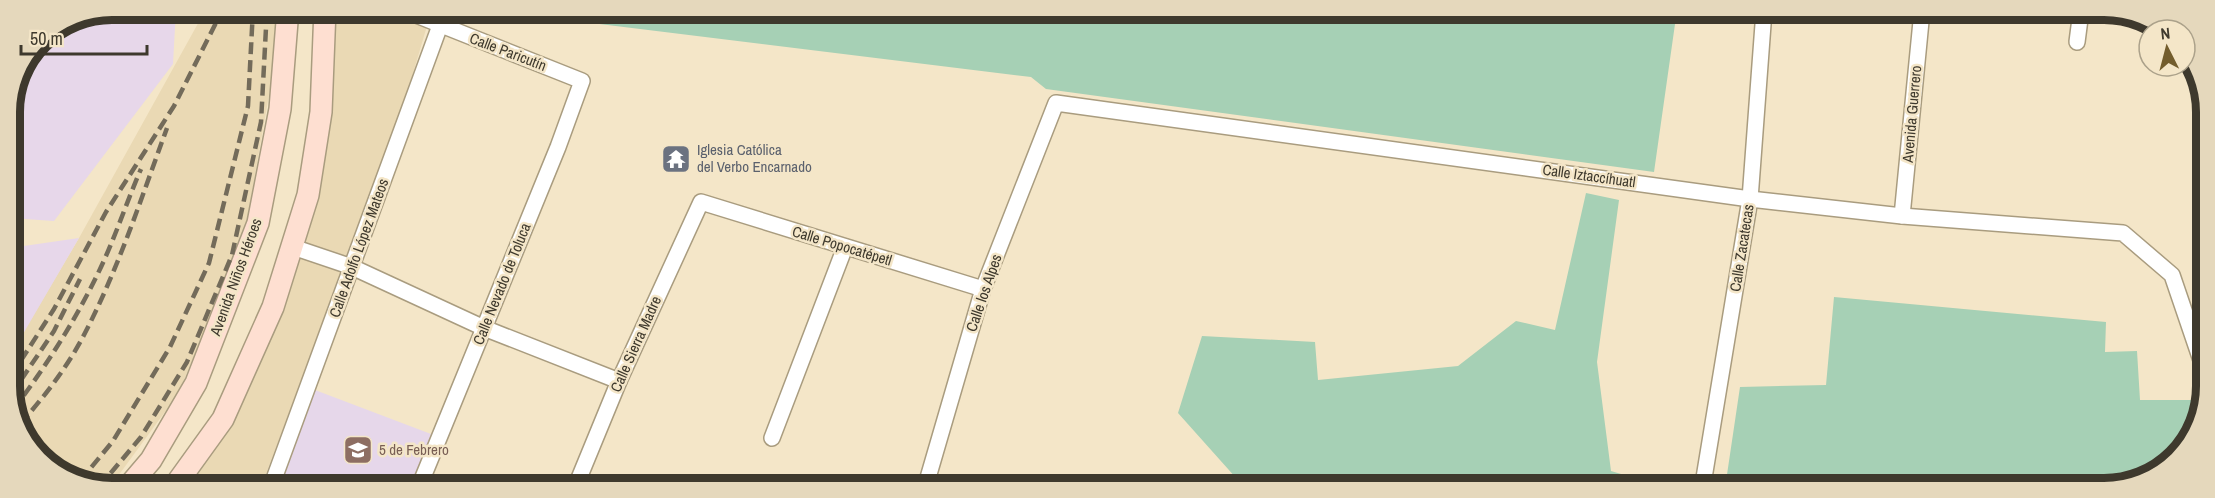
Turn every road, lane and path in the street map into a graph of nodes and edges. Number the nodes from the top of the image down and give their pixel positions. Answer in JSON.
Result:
{"nodes":[{"id":1,"x":287,"y":20,"type":"edge"},
{"id":2,"x":325,"y":20,"type":"edge"},
{"id":3,"x":428,"y":20,"type":"edge"},
{"id":4,"x":443,"y":20,"type":"edge"},
{"id":5,"x":1763,"y":20,"type":"edge"},
{"id":6,"x":1921,"y":20,"type":"edge"},
{"id":7,"x":2079,"y":20,"type":"edge"},
{"id":8,"x":441,"y":25,"type":"junction"},
{"id":9,"x":2078,"y":42,"type":"dead end"},
{"id":10,"x":582,"y":81,"type":"joint"},
{"id":11,"x":1056,"y":103,"type":"joint"},
{"id":12,"x":1750,"y":199,"type":"junction"},
{"id":13,"x":700,"y":202,"type":"joint"},
{"id":14,"x":1902,"y":216,"type":"junction"},
{"id":15,"x":290,"y":246,"type":"junction"},
{"id":16,"x":846,"y":247,"type":"junction"},
{"id":17,"x":352,"y":267,"type":"junction"},
{"id":18,"x":983,"y":289,"type":"junction"},
{"id":19,"x":484,"y":328,"type":"junction"},
{"id":20,"x":2196,"y":346,"type":"edge"},
{"id":21,"x":619,"y":381,"type":"junction"},
{"id":22,"x":772,"y":438,"type":"dead end"},
{"id":23,"x":136,"y":478,"type":"edge"},
{"id":24,"x":180,"y":478,"type":"edge"},
{"id":25,"x":274,"y":478,"type":"edge"},
{"id":26,"x":423,"y":478,"type":"edge"},
{"id":27,"x":579,"y":478,"type":"edge"},
{"id":28,"x":928,"y":478,"type":"edge"},
{"id":29,"x":1704,"y":478,"type":"edge"}],
"edges":[{"from":1,"to":23,"type":"main road","name":"Avenida Niños Héroes"},
{"from":2,"to":15,"type":"main road"},
{"from":3,"to":8,"type":"street","name":"Calle Paricutín"},
{"from":4,"to":8,"type":"street","name":"Calle Adolfo López Mateos"},
{"from":5,"to":12,"type":"street","name":"Calle Zacatecas"},
{"from":6,"to":14,"type":"street","name":"Avenida Guerrero"},
{"from":7,"to":9,"type":"street"},
{"from":8,"to":10,"type":"street","name":"Calle Paricutín"},
{"from":8,"to":17,"type":"street","name":"Calle Adolfo López Mateos"},
{"from":10,"to":19,"type":"street","name":"Calle Nevado de Toluca"},
{"from":11,"to":12,"type":"street","name":"Calle Iztaccíhuatl"},
{"from":11,"to":18,"type":"street","name":"Calle los Alpes"},
{"from":12,"to":14,"type":"street","name":"Calle Iztaccíhuatl"},
{"from":12,"to":29,"type":"street","name":"Calle Zacatecas"},
{"from":13,"to":16,"type":"street","name":"Calle Popocatépetl"},
{"from":13,"to":21,"type":"street","name":"Calle Sierra Madre"},
{"from":14,"to":20,"type":"street","name":"Calle Iztaccíhuatl"},
{"from":15,"to":17,"type":"street"},
{"from":15,"to":24,"type":"main road"},
{"from":16,"to":18,"type":"street","name":"Calle Popocatépetl"},
{"from":16,"to":22,"type":"street"},
{"from":17,"to":19,"type":"street"},
{"from":17,"to":25,"type":"street","name":"Calle Adolfo López Mateos"},
{"from":18,"to":28,"type":"street","name":"Calle los Alpes"},
{"from":19,"to":21,"type":"street"},
{"from":19,"to":26,"type":"street","name":"Calle Nevado de Toluca"},
{"from":21,"to":27,"type":"street","name":"Calle Sierra Madre"}]}
